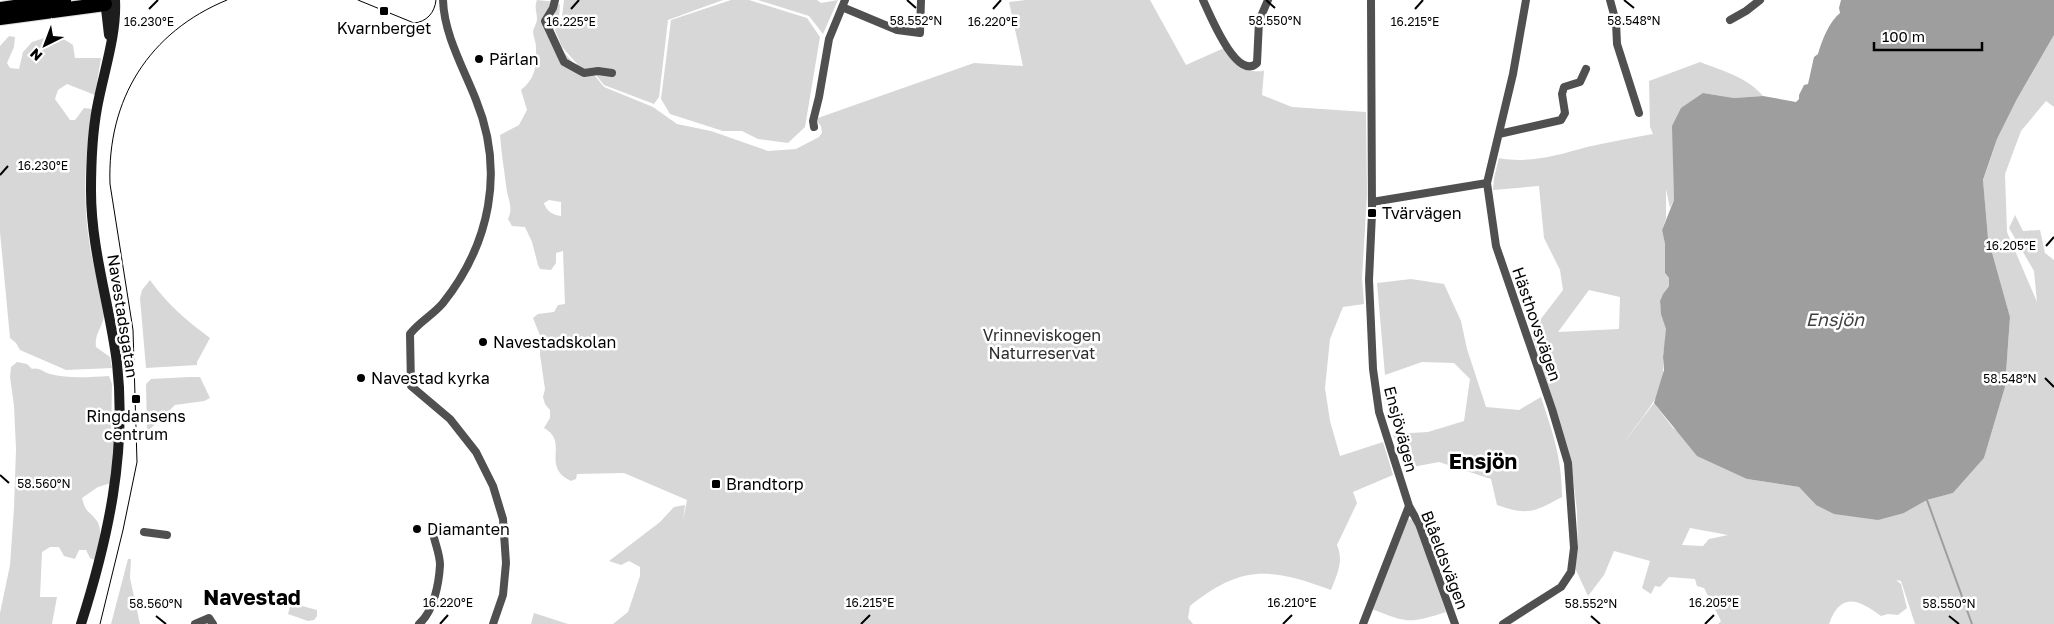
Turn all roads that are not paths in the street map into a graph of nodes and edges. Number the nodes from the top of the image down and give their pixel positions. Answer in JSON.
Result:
{"nodes":[{"id":1,"x":64,"y":0,"type":"edge"},
{"id":2,"x":443,"y":0,"type":"edge"},
{"id":3,"x":555,"y":0,"type":"edge"},
{"id":4,"x":921,"y":0,"type":"edge"},
{"id":5,"x":1203,"y":0,"type":"edge"},
{"id":6,"x":1268,"y":0,"type":"edge"},
{"id":7,"x":1371,"y":0,"type":"edge"},
{"id":8,"x":1526,"y":0,"type":"edge"},
{"id":9,"x":1610,"y":0,"type":"edge"},
{"id":10,"x":1760,"y":0,"type":"edge"},
{"id":11,"x":113,"y":2,"type":"edge"},
{"id":12,"x":843,"y":4,"type":"edge"},
{"id":13,"x":0,"y":9,"type":"edge"},
{"id":14,"x":15,"y":16,"type":"junction"},
{"id":15,"x":0,"y":18,"type":"edge"},
{"id":16,"x":1730,"y":20,"type":"dead end"},
{"id":17,"x":0,"y":26,"type":"edge"},
{"id":18,"x":1586,"y":70,"type":"dead end"},
{"id":19,"x":612,"y":73,"type":"dead end"},
{"id":20,"x":1639,"y":113,"type":"dead end"},
{"id":21,"x":814,"y":127,"type":"dead end"},
{"id":22,"x":1499,"y":134,"type":"junction"},
{"id":23,"x":1487,"y":183,"type":"junction"},
{"id":24,"x":1372,"y":202,"type":"junction"},
{"id":25,"x":1409,"y":506,"type":"junction"},
{"id":26,"x":144,"y":532,"type":"dead end"},
{"id":27,"x":433,"y":533,"type":"dead end"},
{"id":28,"x":167,"y":535,"type":"dead end"},
{"id":29,"x":83,"y":623,"type":"edge"},
{"id":30,"x":195,"y":624,"type":"edge"},
{"id":31,"x":212,"y":624,"type":"edge"},
{"id":32,"x":419,"y":624,"type":"edge"},
{"id":33,"x":493,"y":624,"type":"edge"},
{"id":34,"x":1362,"y":624,"type":"edge"},
{"id":35,"x":1455,"y":624,"type":"edge"},
{"id":36,"x":1503,"y":624,"type":"edge"}],
"edges":[{"from":1,"to":13,"type":"highway"},
{"from":2,"to":33,"type":"street"},
{"from":3,"to":19,"type":"street"},
{"from":4,"to":12,"type":"street"},
{"from":5,"to":6,"type":"street"},
{"from":7,"to":24,"type":"street","name":"Ensjövägen"},
{"from":8,"to":22,"type":"street","name":"Hästhovsvägen"},
{"from":9,"to":20,"type":"street"},
{"from":10,"to":16,"type":"street"},
{"from":11,"to":14,"type":"highway"},
{"from":11,"to":29,"type":"street","name":"Navestadsgatan"},
{"from":12,"to":21,"type":"street"},
{"from":14,"to":15,"type":"highway"},
{"from":14,"to":17,"type":"highway"},
{"from":18,"to":22,"type":"street"},
{"from":22,"to":23,"type":"street","name":"Hästhovsvägen"},
{"from":23,"to":24,"type":"street"},
{"from":23,"to":36,"type":"street","name":"Hästhovsvägen"},
{"from":24,"to":25,"type":"street","name":"Ensjövägen"},
{"from":25,"to":34,"type":"street"},
{"from":25,"to":35,"type":"street","name":"Blåeldsvägen"},
{"from":26,"to":28,"type":"street"},
{"from":27,"to":32,"type":"street"},
{"from":30,"to":31,"type":"street"}]}
